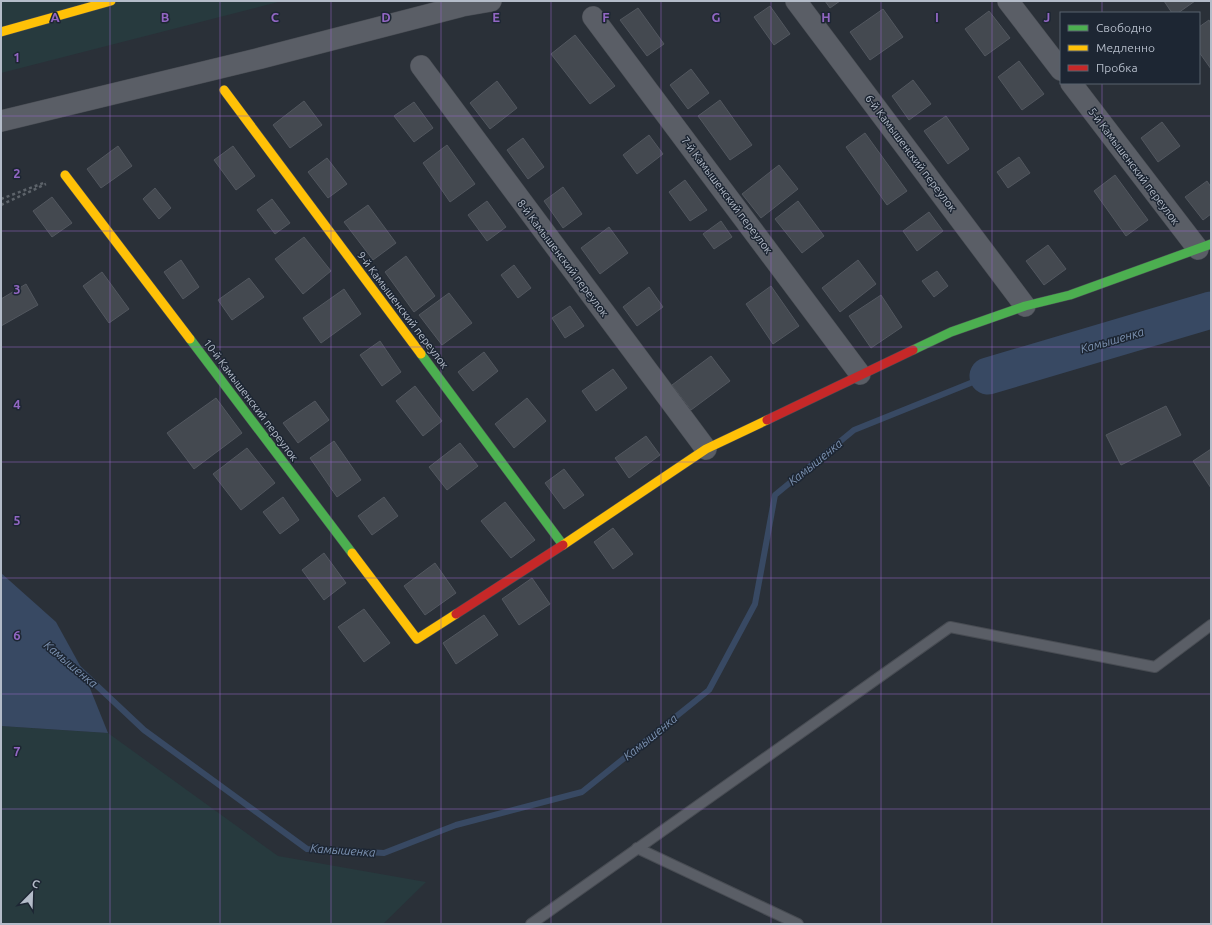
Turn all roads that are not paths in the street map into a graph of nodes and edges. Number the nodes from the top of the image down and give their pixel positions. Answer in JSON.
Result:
{"nodes":[{"id":1,"x":111,"y":1,"type":"edge"},
{"id":2,"x":491,"y":1,"type":"edge"},
{"id":3,"x":796,"y":1,"type":"edge"},
{"id":4,"x":1008,"y":1,"type":"edge"},
{"id":5,"x":593,"y":17,"type":"dead end"},
{"id":6,"x":1,"y":32,"type":"edge"},
{"id":7,"x":421,"y":66,"type":"dead end"},
{"id":8,"x":1060,"y":69,"type":"edge"},
{"id":9,"x":1072,"y":84,"type":"edge"},
{"id":10,"x":224,"y":90,"type":"dead end"},
{"id":11,"x":1,"y":121,"type":"edge"},
{"id":12,"x":65,"y":175,"type":"road end"},
{"id":13,"x":1204,"y":247,"type":"edge"},
{"id":14,"x":1025,"y":306,"type":"junction"},
{"id":15,"x":860,"y":374,"type":"junction"},
{"id":16,"x":706,"y":449,"type":"junction"},
{"id":17,"x":563,"y":545,"type":"junction"},
{"id":18,"x":1211,"y":625,"type":"edge"},
{"id":19,"x":637,"y":848,"type":"junction"},
{"id":20,"x":531,"y":924,"type":"edge"},
{"id":21,"x":798,"y":924,"type":"edge"}],
"edges":[{"from":1,"to":6,"type":"street"},
{"from":2,"to":11,"type":"street"},
{"from":3,"to":14,"type":"street","name":"6-й Камышенский переулок"},
{"from":4,"to":8,"type":"street"},
{"from":5,"to":15,"type":"street","name":"7-й Камышенский переулок"},
{"from":7,"to":16,"type":"street","name":"8-й Камышенский переулок"},
{"from":9,"to":13,"type":"street","name":"5-й Камышенский переулок"},
{"from":10,"to":17,"type":"street","name":"9-й Камышенский переулок"},
{"from":12,"to":17,"type":"street","name":"10-й Камышенский переулок"},
{"from":13,"to":14,"type":"street"},
{"from":14,"to":15,"type":"street"},
{"from":15,"to":16,"type":"street"},
{"from":16,"to":17,"type":"street"},
{"from":18,"to":19,"type":"lane"},
{"from":19,"to":20,"type":"lane"},
{"from":19,"to":21,"type":"lane"}]}
